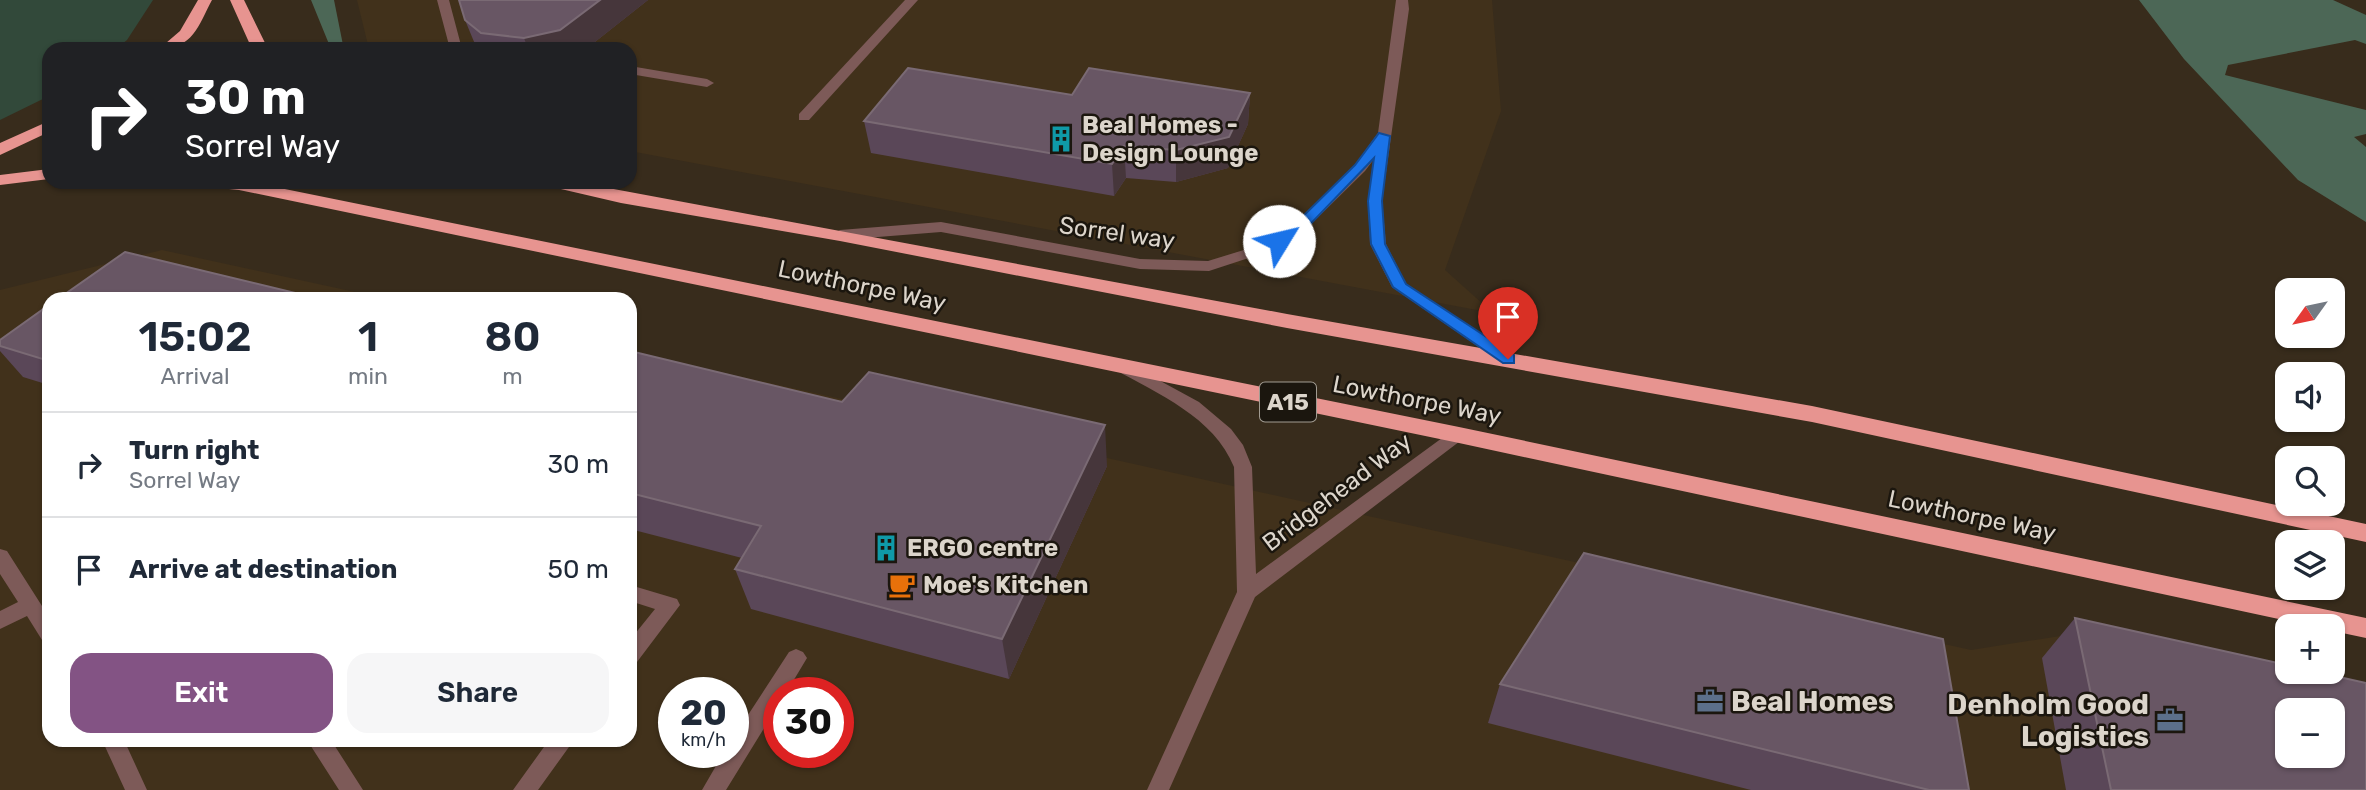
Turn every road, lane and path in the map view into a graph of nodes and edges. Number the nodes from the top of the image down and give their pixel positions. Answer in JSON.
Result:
{"nodes":[{"id":1,"x":205,"y":0,"type":"edge"},
{"id":2,"x":237,"y":0,"type":"edge"},
{"id":3,"x":443,"y":0,"type":"edge"},
{"id":4,"x":912,"y":0,"type":"edge"},
{"id":5,"x":1402,"y":0,"type":"edge"},
{"id":6,"x":176,"y":42,"type":"edge"},
{"id":7,"x":257,"y":42,"type":"edge"},
{"id":8,"x":454,"y":42,"type":"edge"},
{"id":9,"x":637,"y":71,"type":"edge"},
{"id":10,"x":707,"y":83,"type":"dead end"},
{"id":11,"x":804,"y":117,"type":"dead end"},
{"id":12,"x":42,"y":129,"type":"edge"},
{"id":13,"x":1383,"y":136,"type":"junction"},
{"id":14,"x":0,"y":150,"type":"edge"},
{"id":15,"x":42,"y":175,"type":"edge"},
{"id":16,"x":0,"y":180,"type":"edge"},
{"id":17,"x":259,"y":189,"type":"edge"},
{"id":18,"x":583,"y":189,"type":"edge"},
{"id":19,"x":840,"y":235,"type":"junction"},
{"id":20,"x":1508,"y":359,"type":"junction"},
{"id":21,"x":1120,"y":365,"type":"junction"},
{"id":22,"x":1459,"y":435,"type":"junction"},
{"id":23,"x":2366,"y":533,"type":"edge"},
{"id":24,"x":0,"y":557,"type":"edge"},
{"id":25,"x":1247,"y":592,"type":"junction"},
{"id":26,"x":637,"y":595,"type":"edge"},
{"id":27,"x":31,"y":605,"type":"junction"},
{"id":28,"x":0,"y":621,"type":"edge"},
{"id":29,"x":42,"y":623,"type":"edge"},
{"id":30,"x":2366,"y":628,"type":"edge"},
{"id":31,"x":637,"y":647,"type":"edge"},
{"id":32,"x":796,"y":658,"type":"dead end"},
{"id":33,"x":116,"y":747,"type":"edge"},
{"id":34,"x":323,"y":747,"type":"edge"},
{"id":35,"x":558,"y":747,"type":"edge"},
{"id":36,"x":132,"y":789,"type":"edge"},
{"id":37,"x":352,"y":790,"type":"edge"},
{"id":38,"x":524,"y":790,"type":"edge"},
{"id":39,"x":713,"y":790,"type":"edge"},
{"id":40,"x":1158,"y":790,"type":"edge"}],
"edges":[{"from":1,"to":6,"type":"highway"},
{"from":2,"to":7,"type":"highway"},
{"from":3,"to":8,"type":"street"},
{"from":4,"to":11,"type":"street"},
{"from":5,"to":13,"type":"street"},
{"from":9,"to":10,"type":"street"},
{"from":12,"to":14,"type":"highway"},
{"from":13,"to":19,"type":"street","name":"Sorrel way"},
{"from":13,"to":20,"type":"street"},
{"from":15,"to":16,"type":"highway"},
{"from":17,"to":21,"type":"highway","name":"Lowthorpe Way","number":"A15"},
{"from":18,"to":19,"type":"highway","name":"Lowthorpe Way"},
{"from":19,"to":20,"type":"highway","name":"Lowthorpe Way"},
{"from":20,"to":23,"type":"highway","name":"Lowthorpe Way"},
{"from":21,"to":22,"type":"highway","name":"Lowthorpe Way","number":"A15"},
{"from":21,"to":25,"type":"street","name":"Bridgehead Way"},
{"from":22,"to":25,"type":"street","name":"Bridgehead Way"},
{"from":22,"to":30,"type":"highway","name":"Lowthorpe Way","number":"A15"},
{"from":24,"to":27,"type":"street"},
{"from":25,"to":40,"type":"street","name":"Bridgehead Way"},
{"from":26,"to":31,"type":"street"},
{"from":27,"to":28,"type":"street"},
{"from":27,"to":29,"type":"street"},
{"from":32,"to":39,"type":"street"},
{"from":33,"to":36,"type":"street"},
{"from":34,"to":37,"type":"street"},
{"from":35,"to":38,"type":"street"}]}
